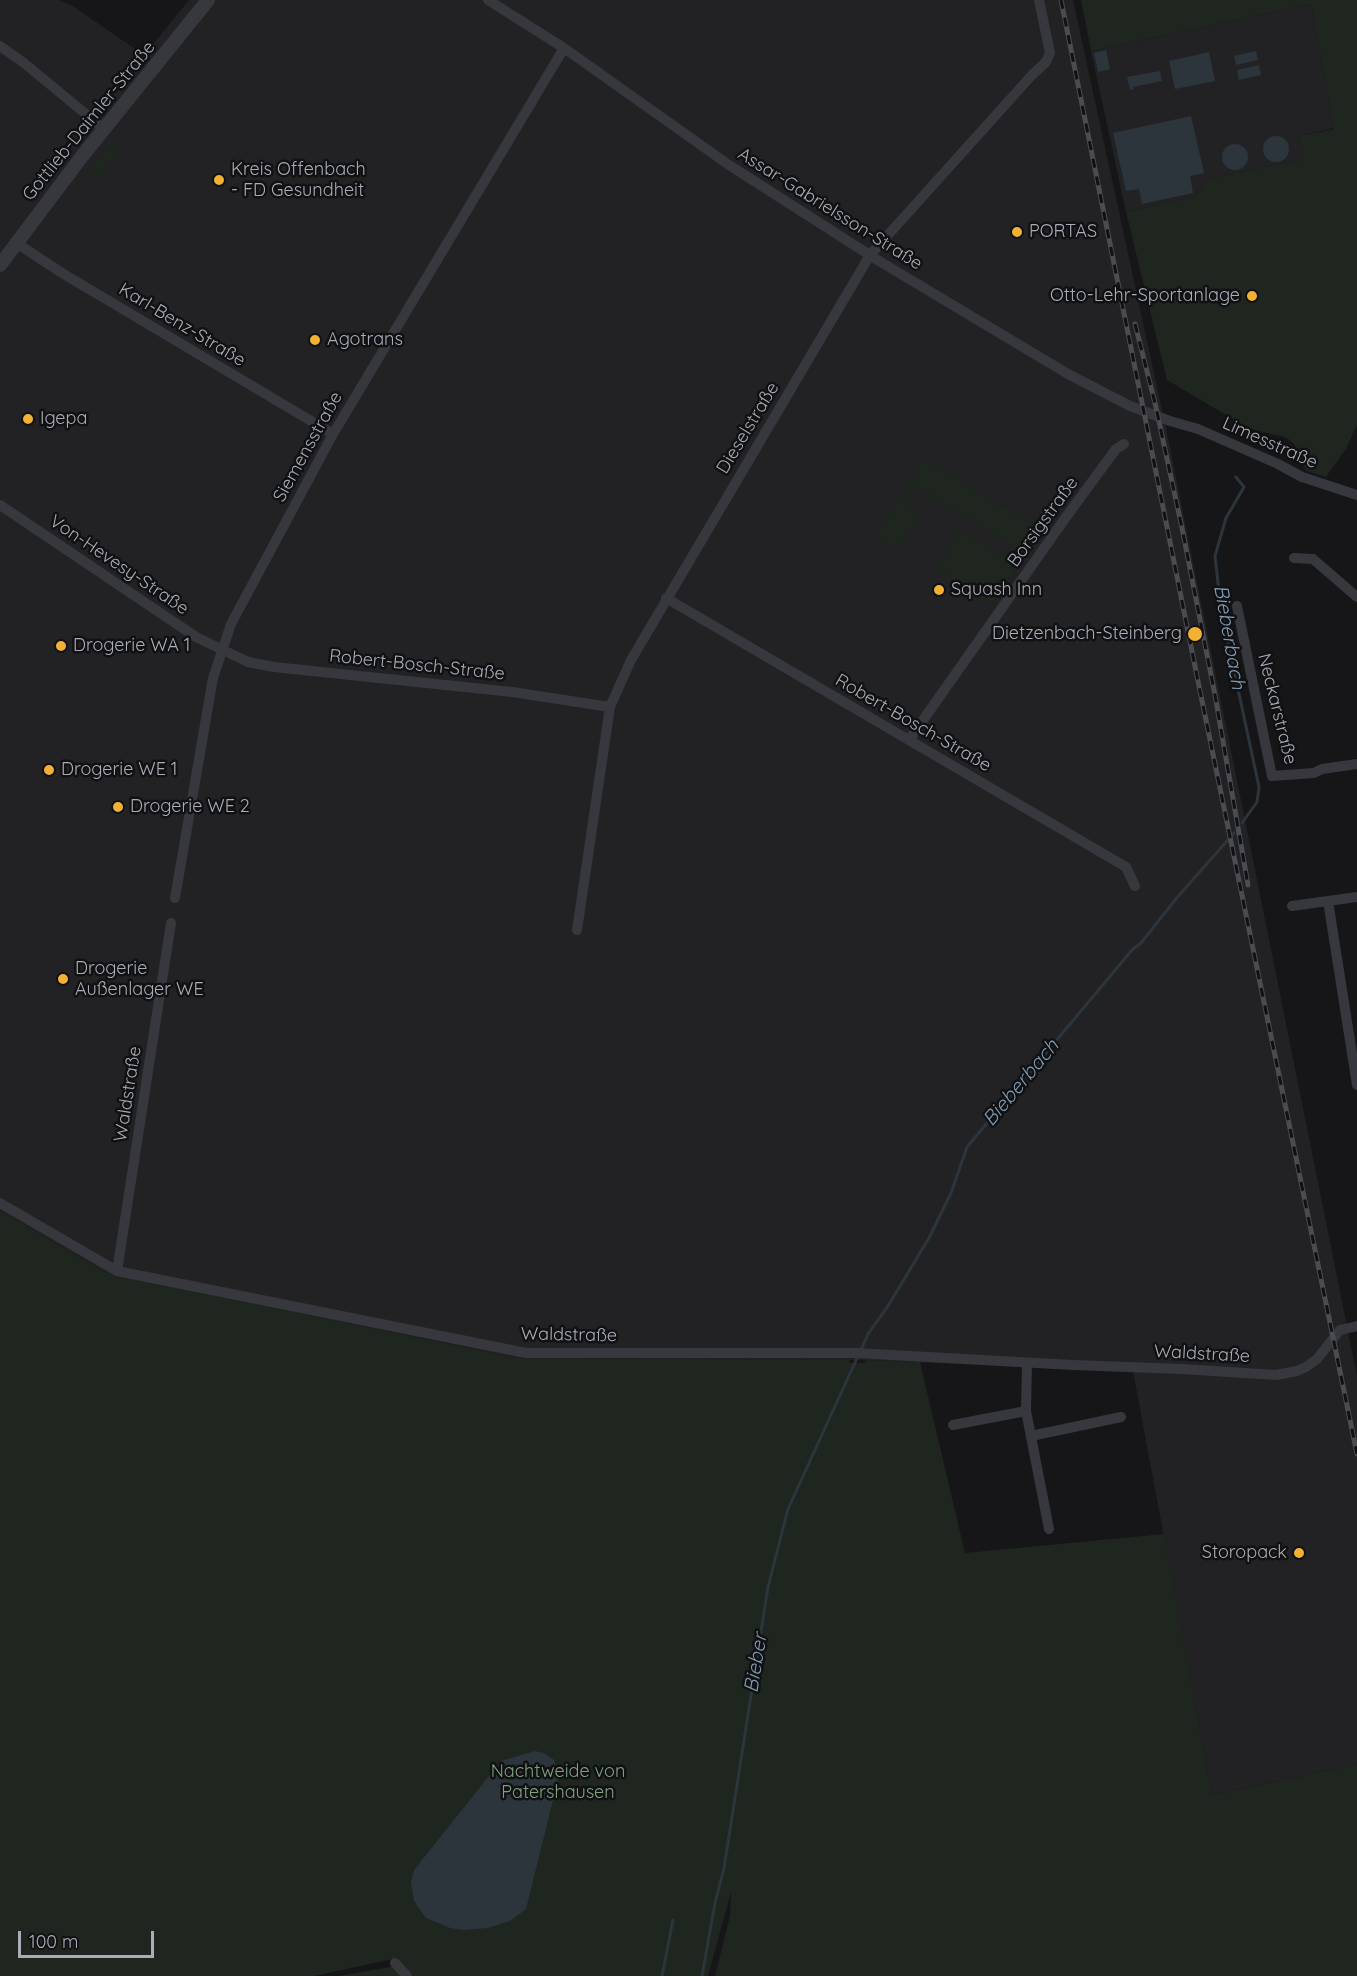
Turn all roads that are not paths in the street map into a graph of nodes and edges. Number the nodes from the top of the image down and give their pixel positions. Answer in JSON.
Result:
{"nodes":[{"id":1,"x":208,"y":0,"type":"edge"},
{"id":2,"x":488,"y":0,"type":"edge"},
{"id":3,"x":1039,"y":0,"type":"edge"},
{"id":4,"x":0,"y":46,"type":"edge"},
{"id":5,"x":564,"y":48,"type":"junction"},
{"id":6,"x":104,"y":129,"type":"junction"},
{"id":7,"x":15,"y":242,"type":"junction"},
{"id":8,"x":870,"y":255,"type":"junction"},
{"id":9,"x":0,"y":265,"type":"edge"},
{"id":10,"x":1170,"y":421,"type":"joint"},
{"id":11,"x":333,"y":434,"type":"junction"},
{"id":12,"x":1124,"y":444,"type":"dead end"},
{"id":13,"x":1357,"y":495,"type":"edge"},
{"id":14,"x":0,"y":505,"type":"edge"},
{"id":15,"x":1294,"y":558,"type":"dead end"},
{"id":16,"x":1357,"y":597,"type":"edge"},
{"id":17,"x":666,"y":598,"type":"junction"},
{"id":18,"x":1237,"y":606,"type":"dead end"},
{"id":19,"x":223,"y":648,"type":"junction"},
{"id":20,"x":610,"y":707,"type":"junction"},
{"id":21,"x":909,"y":740,"type":"junction"},
{"id":22,"x":1357,"y":764,"type":"edge"},
{"id":23,"x":1135,"y":886,"type":"dead end"},
{"id":24,"x":1357,"y":897,"type":"edge"},
{"id":25,"x":175,"y":898,"type":"dead end"},
{"id":26,"x":1328,"y":901,"type":"junction"},
{"id":27,"x":1292,"y":906,"type":"dead end"},
{"id":28,"x":171,"y":922,"type":"dead end"},
{"id":29,"x":577,"y":930,"type":"dead end"},
{"id":30,"x":1357,"y":1085,"type":"edge"},
{"id":31,"x":0,"y":1203,"type":"edge"},
{"id":32,"x":117,"y":1271,"type":"junction"},
{"id":33,"x":1357,"y":1326,"type":"edge"},
{"id":34,"x":1028,"y":1363,"type":"junction"},
{"id":35,"x":1026,"y":1411,"type":"junction"},
{"id":36,"x":1121,"y":1417,"type":"dead end"},
{"id":37,"x":953,"y":1425,"type":"dead end"},
{"id":38,"x":1031,"y":1436,"type":"junction"},
{"id":39,"x":1049,"y":1528,"type":"dead end"},
{"id":40,"x":395,"y":1963,"type":"dead end"},
{"id":41,"x":407,"y":1976,"type":"edge"}],
"edges":[{"from":1,"to":6,"type":"street","name":"Gottlieb-Daimler-Straße"},
{"from":2,"to":5,"type":"street","name":"Assar-Gabrielsson-Straße"},
{"from":3,"to":8,"type":"street","name":"Dieselstraße"},
{"from":4,"to":6,"type":"street"},
{"from":5,"to":8,"type":"street","name":"Assar-Gabrielsson-Straße"},
{"from":5,"to":11,"type":"street","name":"Siemensstraße"},
{"from":6,"to":7,"type":"street","name":"Gottlieb-Daimler-Straße"},
{"from":7,"to":9,"type":"street","name":"Gottlieb-Daimler-Straße"},
{"from":7,"to":11,"type":"street","name":"Karl-Benz-Straße"},
{"from":8,"to":10,"type":"street","name":"Assar-Gabrielsson-Straße"},
{"from":8,"to":17,"type":"street","name":"Dieselstraße"},
{"from":10,"to":13,"type":"street","name":"Limesstraße"},
{"from":11,"to":19,"type":"street","name":"Siemensstraße"},
{"from":12,"to":21,"type":"street","name":"Borsigstraße"},
{"from":14,"to":19,"type":"street","name":"Von-Hevesy-Straße"},
{"from":15,"to":16,"type":"street"},
{"from":17,"to":20,"type":"street","name":"Dieselstraße"},
{"from":17,"to":21,"type":"street","name":"Robert-Bosch-Straße"},
{"from":18,"to":22,"type":"street","name":"Neckarstraße"},
{"from":19,"to":20,"type":"street","name":"Robert-Bosch-Straße"},
{"from":19,"to":25,"type":"street","name":"Siemensstraße"},
{"from":20,"to":29,"type":"street","name":"Dieselstraße"},
{"from":21,"to":23,"type":"street","name":"Robert-Bosch-Straße"},
{"from":24,"to":26,"type":"street"},
{"from":26,"to":27,"type":"street"},
{"from":26,"to":30,"type":"street"},
{"from":28,"to":32,"type":"street","name":"Waldstraße"},
{"from":31,"to":32,"type":"street","name":"Waldstraße"},
{"from":32,"to":34,"type":"street","name":"Waldstraße"},
{"from":33,"to":34,"type":"street","name":"Waldstraße"},
{"from":34,"to":35,"type":"street"},
{"from":35,"to":37,"type":"street"},
{"from":35,"to":38,"type":"street"},
{"from":36,"to":38,"type":"street"},
{"from":38,"to":39,"type":"street"},
{"from":40,"to":41,"type":"street"}]}
